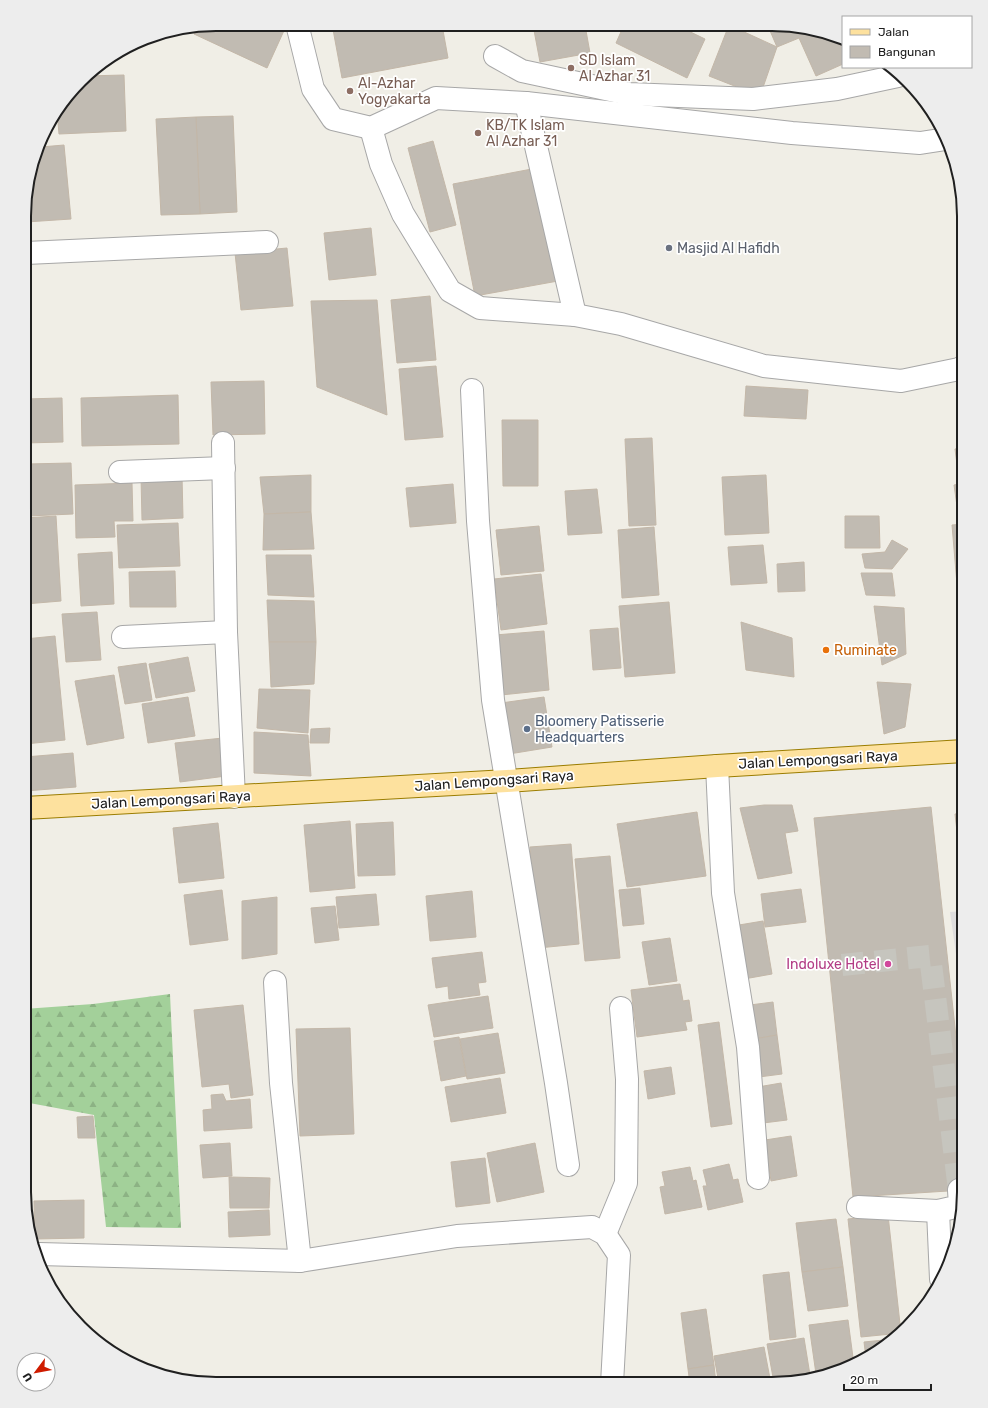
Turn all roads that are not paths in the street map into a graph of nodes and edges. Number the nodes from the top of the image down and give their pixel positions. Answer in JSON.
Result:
{"nodes":[{"id":1,"x":299,"y":31,"type":"edge"},
{"id":2,"x":495,"y":56,"type":"dead end"},
{"id":3,"x":894,"y":77,"type":"edge"},
{"id":4,"x":526,"y":103,"type":"junction"},
{"id":5,"x":371,"y":128,"type":"junction"},
{"id":6,"x":941,"y":140,"type":"edge"},
{"id":7,"x":267,"y":242,"type":"dead end"},
{"id":8,"x":31,"y":253,"type":"edge"},
{"id":9,"x":575,"y":315,"type":"junction"},
{"id":10,"x":957,"y":369,"type":"edge"},
{"id":11,"x":472,"y":390,"type":"dead end"},
{"id":12,"x":223,"y":443,"type":"dead end"},
{"id":13,"x":224,"y":468,"type":"junction"},
{"id":14,"x":120,"y":472,"type":"dead end"},
{"id":15,"x":226,"y":632,"type":"junction"},
{"id":16,"x":123,"y":637,"type":"dead end"},
{"id":17,"x":957,"y":751,"type":"edge"},
{"id":18,"x":717,"y":766,"type":"junction"},
{"id":19,"x":507,"y":781,"type":"junction"},
{"id":20,"x":234,"y":797,"type":"junction"},
{"id":21,"x":31,"y":808,"type":"edge"},
{"id":22,"x":275,"y":982,"type":"dead end"},
{"id":23,"x":621,"y":1008,"type":"dead end"},
{"id":24,"x":568,"y":1165,"type":"dead end"},
{"id":25,"x":758,"y":1178,"type":"dead end"},
{"id":26,"x":858,"y":1207,"type":"dead end"},
{"id":27,"x":957,"y":1207,"type":"edge"},
{"id":28,"x":938,"y":1211,"type":"junction"},
{"id":29,"x":605,"y":1234,"type":"junction"},
{"id":30,"x":42,"y":1254,"type":"edge"},
{"id":31,"x":300,"y":1262,"type":"junction"},
{"id":32,"x":941,"y":1268,"type":"edge"},
{"id":33,"x":612,"y":1377,"type":"edge"}],
"edges":[{"from":1,"to":5,"type":"street"},
{"from":2,"to":3,"type":"street"},
{"from":4,"to":5,"type":"street"},
{"from":4,"to":6,"type":"street"},
{"from":4,"to":9,"type":"street"},
{"from":5,"to":9,"type":"street"},
{"from":7,"to":8,"type":"street"},
{"from":9,"to":10,"type":"street"},
{"from":11,"to":19,"type":"street"},
{"from":12,"to":13,"type":"street"},
{"from":13,"to":14,"type":"street"},
{"from":13,"to":15,"type":"street"},
{"from":15,"to":16,"type":"street"},
{"from":15,"to":20,"type":"street"},
{"from":17,"to":18,"type":"main road","name":"Jalan Lempongsari Raya"},
{"from":18,"to":19,"type":"main road","name":"Jalan Lempongsari Raya"},
{"from":18,"to":25,"type":"street"},
{"from":19,"to":20,"type":"main road","name":"Jalan Lempongsari Raya"},
{"from":19,"to":24,"type":"street"},
{"from":20,"to":21,"type":"main road","name":"Jalan Lempongsari Raya"},
{"from":22,"to":31,"type":"street"},
{"from":23,"to":29,"type":"street"},
{"from":26,"to":28,"type":"street"},
{"from":27,"to":28,"type":"street"},
{"from":28,"to":32,"type":"street"},
{"from":29,"to":31,"type":"street"},
{"from":29,"to":33,"type":"street"},
{"from":30,"to":31,"type":"street"}]}
